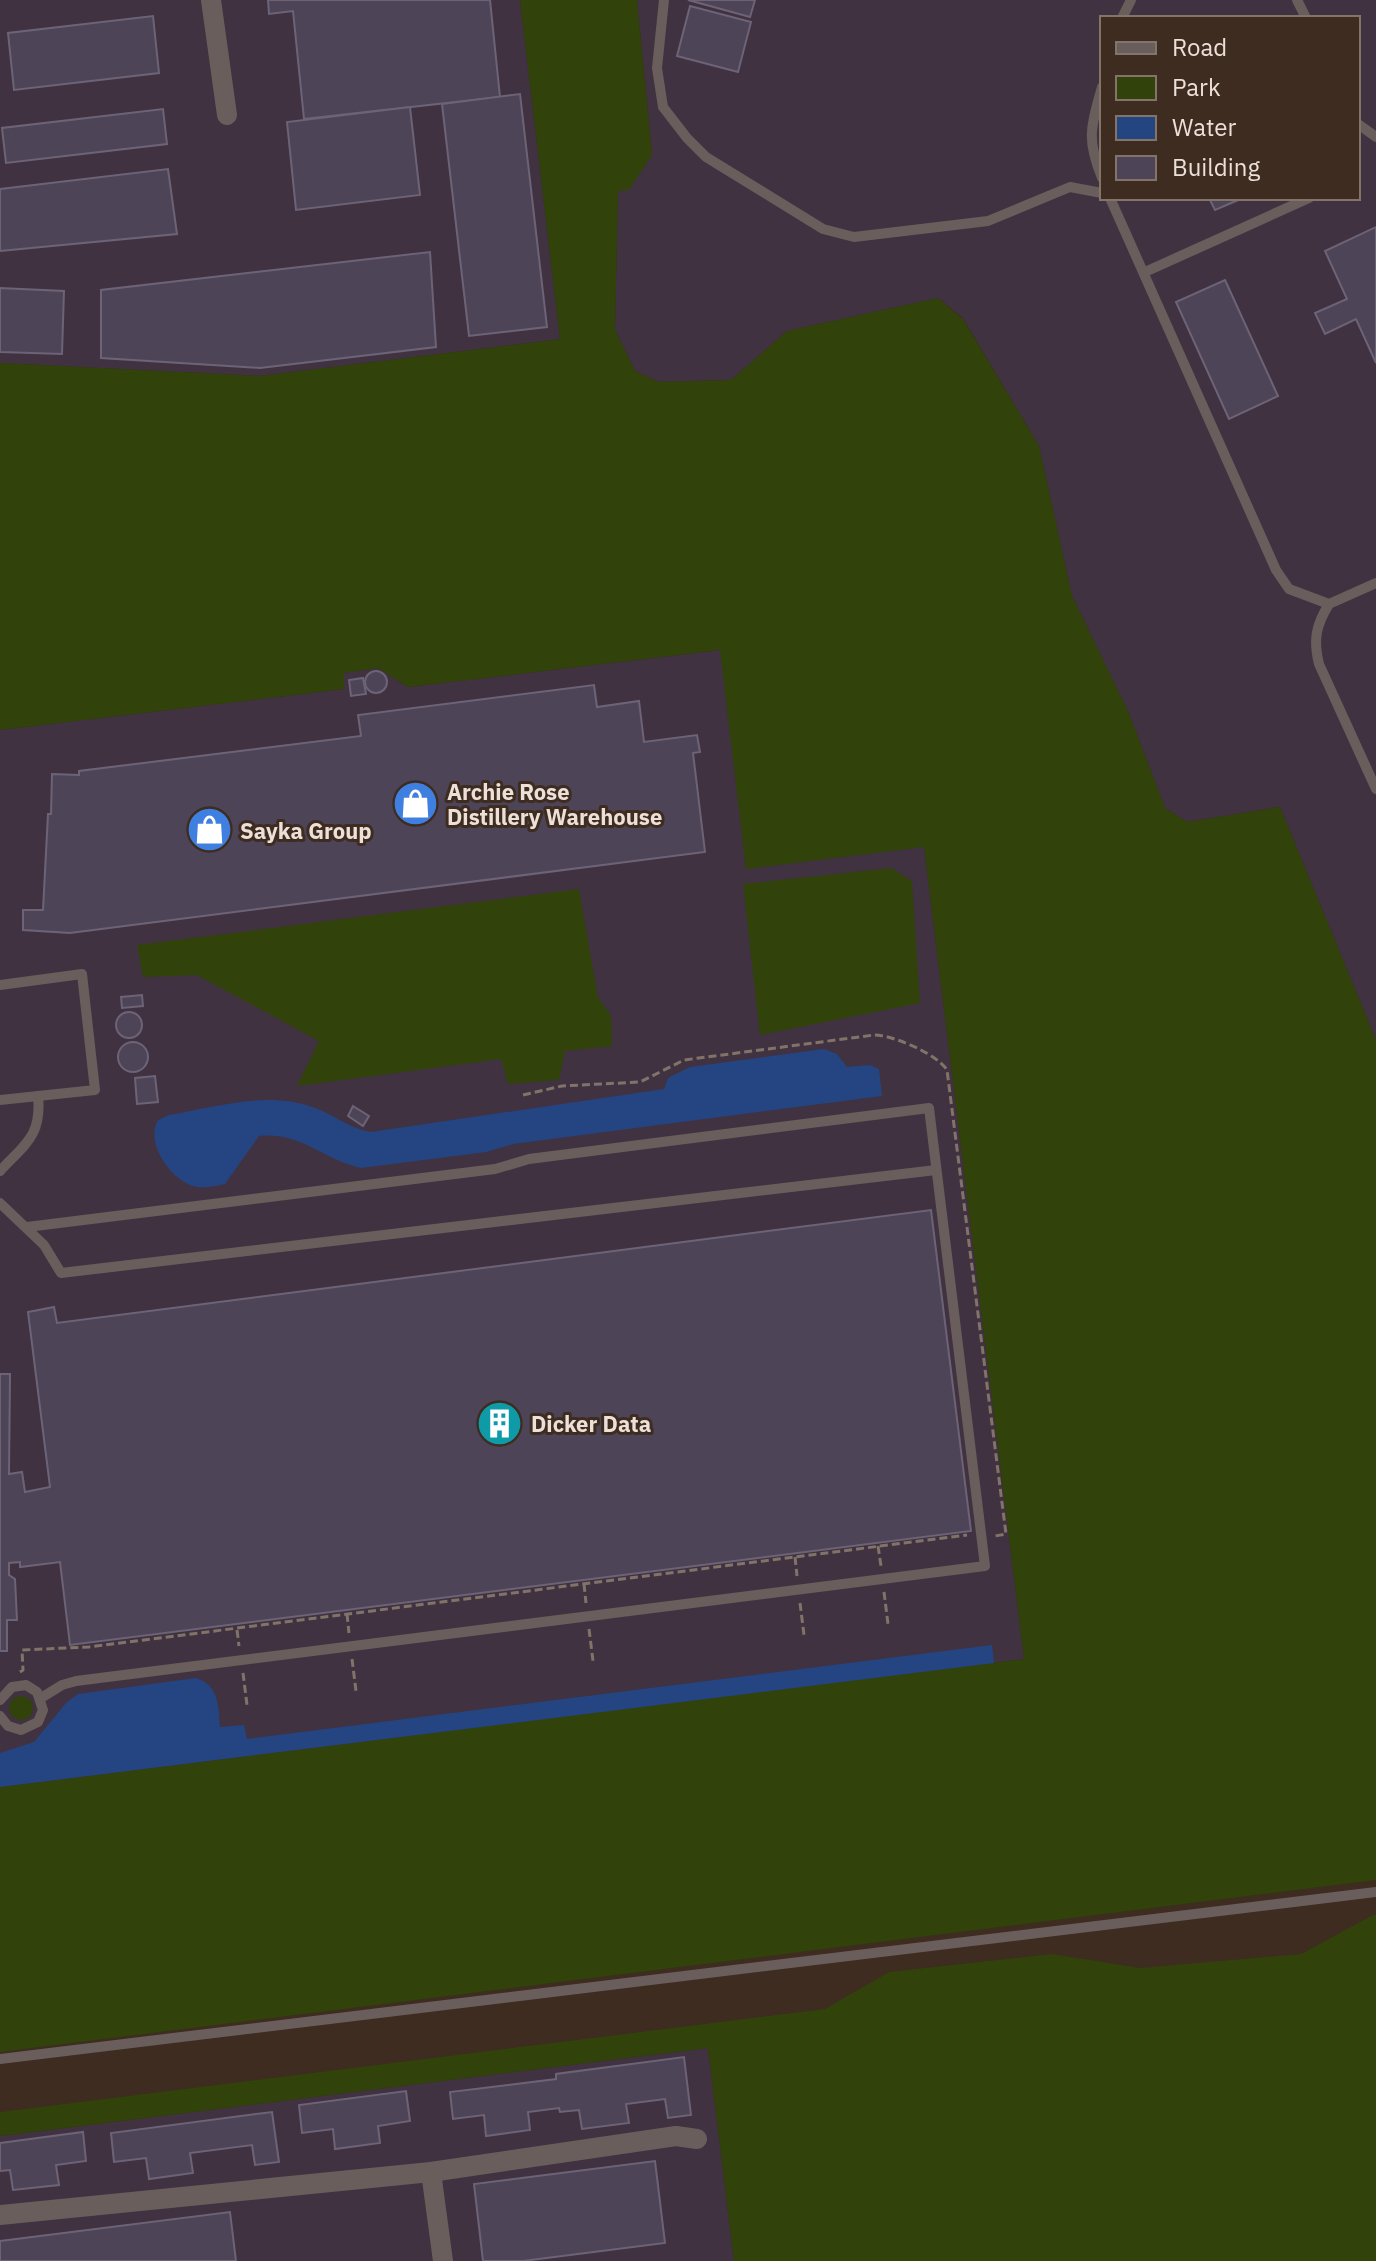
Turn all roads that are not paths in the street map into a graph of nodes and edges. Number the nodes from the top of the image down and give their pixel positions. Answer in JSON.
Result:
{"nodes":[{"id":1,"x":211,"y":0,"type":"edge"},
{"id":2,"x":664,"y":0,"type":"edge"},
{"id":3,"x":1100,"y":94,"type":"edge"},
{"id":4,"x":227,"y":115,"type":"dead end"},
{"id":5,"x":1100,"y":173,"type":"edge"},
{"id":6,"x":1100,"y":193,"type":"edge"},
{"id":7,"x":1111,"y":200,"type":"edge"},
{"id":8,"x":1305,"y":200,"type":"edge"},
{"id":9,"x":1145,"y":272,"type":"junction"},
{"id":10,"x":1376,"y":583,"type":"edge"},
{"id":11,"x":1329,"y":604,"type":"junction"},
{"id":12,"x":1376,"y":789,"type":"edge"},
{"id":13,"x":0,"y":985,"type":"edge"},
{"id":14,"x":38,"y":1096,"type":"junction"},
{"id":15,"x":0,"y":1100,"type":"edge"},
{"id":16,"x":936,"y":1170,"type":"junction"},
{"id":17,"x":0,"y":1171,"type":"edge"},
{"id":18,"x":0,"y":1203,"type":"edge"},
{"id":19,"x":27,"y":1227,"type":"junction"},
{"id":20,"x":41,"y":1698,"type":"junction"},
{"id":21,"x":0,"y":1700,"type":"edge"},
{"id":22,"x":1,"y":1721,"type":"edge"},
{"id":23,"x":1376,"y":1892,"type":"edge"},
{"id":24,"x":0,"y":2059,"type":"edge"},
{"id":25,"x":697,"y":2139,"type":"dead end"},
{"id":26,"x":431,"y":2172,"type":"junction"},
{"id":27,"x":0,"y":2215,"type":"edge"},
{"id":28,"x":443,"y":2261,"type":"edge"}],
"edges":[{"from":1,"to":4,"type":"street"},
{"from":2,"to":6,"type":"lane"},
{"from":3,"to":5,"type":"lane"},
{"from":7,"to":9,"type":"lane"},
{"from":8,"to":9,"type":"lane"},
{"from":9,"to":11,"type":"lane"},
{"from":10,"to":11,"type":"lane"},
{"from":11,"to":12,"type":"lane"},
{"from":13,"to":14,"type":"lane"},
{"from":14,"to":15,"type":"lane"},
{"from":14,"to":17,"type":"lane"},
{"from":16,"to":19,"type":"lane"},
{"from":16,"to":19,"type":"lane"},
{"from":16,"to":20,"type":"lane"},
{"from":18,"to":19,"type":"lane"},
{"from":20,"to":21,"type":"lane"},
{"from":20,"to":22,"type":"lane"},
{"from":23,"to":24,"type":"lane"},
{"from":25,"to":26,"type":"street"},
{"from":26,"to":27,"type":"street"},
{"from":26,"to":28,"type":"street"}]}
